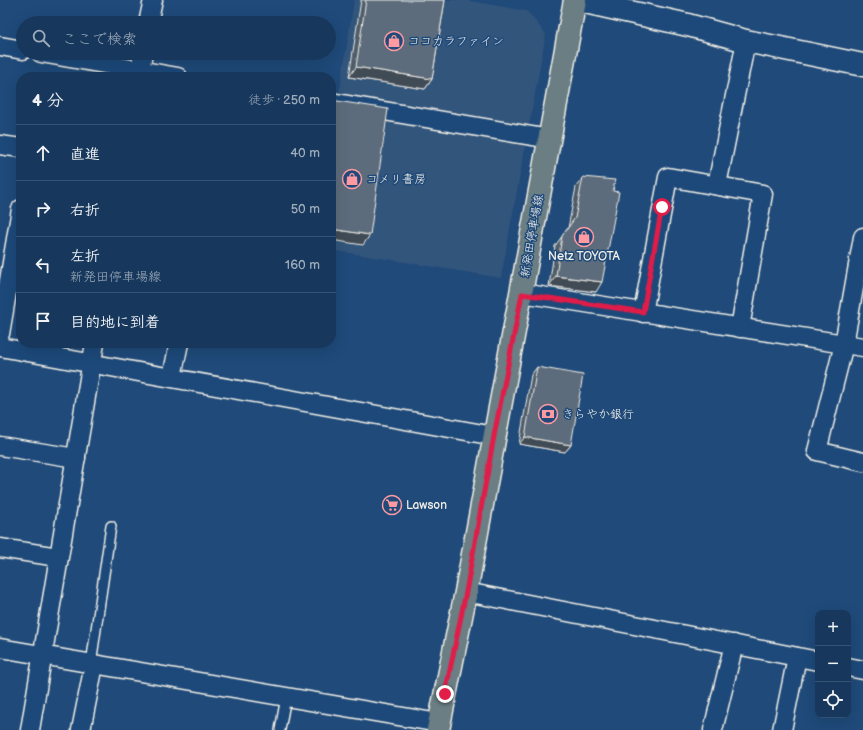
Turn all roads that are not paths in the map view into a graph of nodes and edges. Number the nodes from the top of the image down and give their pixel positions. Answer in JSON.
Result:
{"nodes":[{"id":1,"x":152,"y":0,"type":"edge"},
{"id":2,"x":576,"y":0,"type":"edge"},
{"id":3,"x":149,"y":16,"type":"edge"},
{"id":4,"x":746,"y":41,"type":"junction"},
{"id":5,"x":0,"y":46,"type":"edge"},
{"id":6,"x":16,"y":49,"type":"edge"},
{"id":7,"x":74,"y":60,"type":"edge"},
{"id":8,"x":142,"y":60,"type":"edge"},
{"id":9,"x":863,"y":65,"type":"edge"},
{"id":10,"x":130,"y":72,"type":"edge"},
{"id":11,"x":139,"y":72,"type":"edge"},
{"id":12,"x":336,"y":103,"type":"edge"},
{"id":13,"x":550,"y":139,"type":"junction"},
{"id":14,"x":0,"y":145,"type":"edge"},
{"id":15,"x":16,"y":147,"type":"edge"},
{"id":16,"x":717,"y":185,"type":"junction"},
{"id":17,"x":863,"y":237,"type":"edge"},
{"id":18,"x":16,"y":239,"type":"edge"},
{"id":19,"x":861,"y":258,"type":"edge"},
{"id":20,"x":522,"y":294,"type":"junction"},
{"id":21,"x":643,"y":312,"type":"junction"},
{"id":22,"x":740,"y":328,"type":"junction"},
{"id":23,"x":0,"y":334,"type":"edge"},
{"id":24,"x":844,"y":344,"type":"junction"},
{"id":25,"x":0,"y":347,"type":"edge"},
{"id":26,"x":863,"y":347,"type":"edge"},
{"id":27,"x":94,"y":348,"type":"edge"},
{"id":28,"x":178,"y":348,"type":"edge"},
{"id":29,"x":92,"y":362,"type":"junction"},
{"id":30,"x":172,"y":377,"type":"junction"},
{"id":31,"x":494,"y":436,"type":"junction"},
{"id":32,"x":0,"y":446,"type":"edge"},
{"id":33,"x":76,"y":458,"type":"junction"},
{"id":34,"x":863,"y":462,"type":"edge"},
{"id":35,"x":111,"y":526,"type":"dead end"},
{"id":36,"x":0,"y":548,"type":"edge"},
{"id":37,"x":58,"y":558,"type":"junction"},
{"id":38,"x":466,"y":592,"type":"junction"},
{"id":39,"x":734,"y":644,"type":"junction"},
{"id":40,"x":0,"y":648,"type":"edge"},
{"id":41,"x":42,"y":656,"type":"junction"},
{"id":42,"x":797,"y":657,"type":"junction"},
{"id":43,"x":815,"y":660,"type":"edge"},
{"id":44,"x":92,"y":664,"type":"junction"},
{"id":45,"x":851,"y":668,"type":"edge"},
{"id":46,"x":863,"y":670,"type":"edge"},
{"id":47,"x":286,"y":697,"type":"junction"},
{"id":48,"x":439,"y":727,"type":"edge"},
{"id":49,"x":30,"y":730,"type":"edge"},
{"id":50,"x":81,"y":730,"type":"edge"},
{"id":51,"x":280,"y":730,"type":"edge"},
{"id":52,"x":714,"y":730,"type":"edge"},
{"id":53,"x":782,"y":730,"type":"edge"}],
"edges":[{"from":1,"to":3,"type":"street"},
{"from":2,"to":4,"type":"street"},
{"from":2,"to":13,"type":"main road","name":"新発田停車場線"},
{"from":4,"to":9,"type":"street"},
{"from":4,"to":16,"type":"street"},
{"from":5,"to":6,"type":"street"},
{"from":7,"to":10,"type":"street"},
{"from":8,"to":11,"type":"street"},
{"from":12,"to":13,"type":"street"},
{"from":13,"to":20,"type":"main road","name":"新発田停車場線"},
{"from":14,"to":15,"type":"street"},
{"from":16,"to":21,"type":"street"},
{"from":16,"to":22,"type":"street"},
{"from":17,"to":19,"type":"street"},
{"from":18,"to":23,"type":"street"},
{"from":19,"to":24,"type":"street"},
{"from":20,"to":21,"type":"street"},
{"from":20,"to":31,"type":"main road","name":"新発田停車場線"},
{"from":21,"to":22,"type":"street"},
{"from":22,"to":24,"type":"street"},
{"from":24,"to":26,"type":"street"},
{"from":24,"to":34,"type":"street"},
{"from":25,"to":29,"type":"street"},
{"from":27,"to":29,"type":"street"},
{"from":28,"to":30,"type":"street"},
{"from":29,"to":30,"type":"street"},
{"from":29,"to":33,"type":"street"},
{"from":30,"to":31,"type":"street"},
{"from":31,"to":38,"type":"main road","name":"新発田停車場線"},
{"from":32,"to":33,"type":"street"},
{"from":33,"to":37,"type":"street"},
{"from":35,"to":44,"type":"lane"},
{"from":36,"to":37,"type":"street"},
{"from":37,"to":41,"type":"street"},
{"from":38,"to":39,"type":"street"},
{"from":38,"to":48,"type":"main road","name":"新発田停車場線"},
{"from":39,"to":42,"type":"street"},
{"from":39,"to":52,"type":"street"},
{"from":40,"to":41,"type":"street"},
{"from":41,"to":44,"type":"street"},
{"from":41,"to":49,"type":"street"},
{"from":42,"to":43,"type":"street"},
{"from":42,"to":53,"type":"street"},
{"from":44,"to":47,"type":"street"},
{"from":44,"to":50,"type":"street"},
{"from":45,"to":46,"type":"street"},
{"from":47,"to":48,"type":"street"},
{"from":47,"to":51,"type":"lane"}]}
